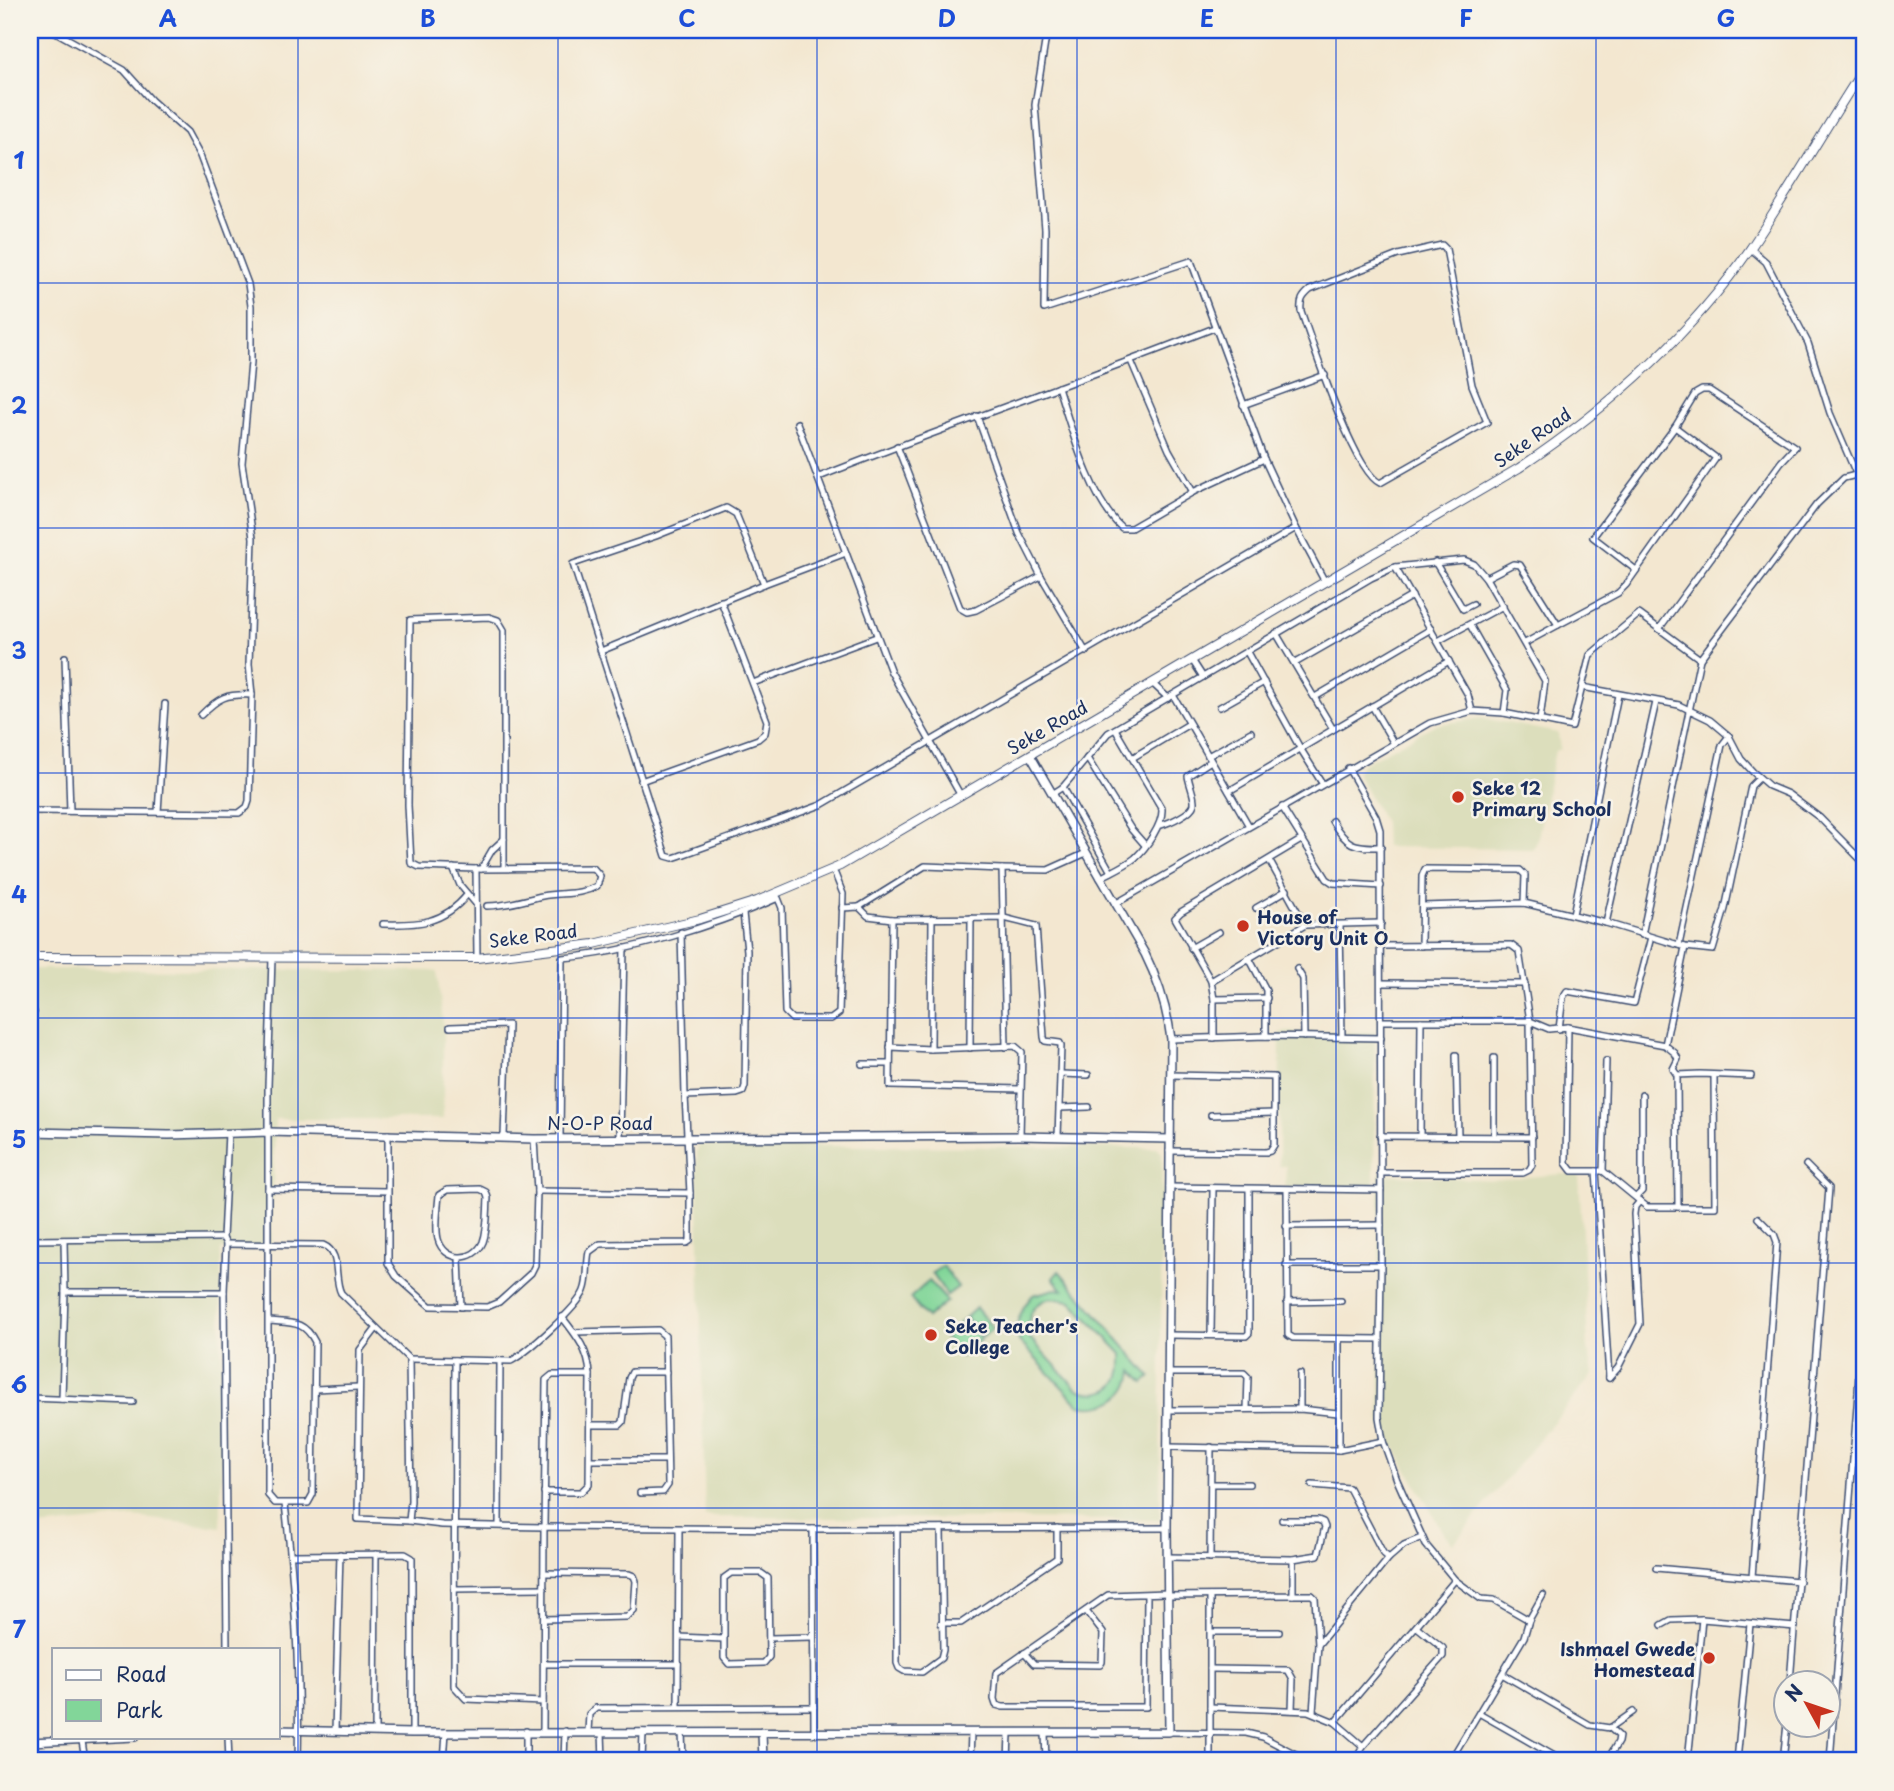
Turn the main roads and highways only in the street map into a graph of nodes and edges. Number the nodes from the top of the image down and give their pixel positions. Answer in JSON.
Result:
{"nodes":[{"id":1,"x":1864,"y":68,"type":"edge"},
{"id":2,"x":30,"y":957,"type":"edge"}],
"edges":[{"from":1,"to":2,"type":"main road","name":"Seke Road"}]}
